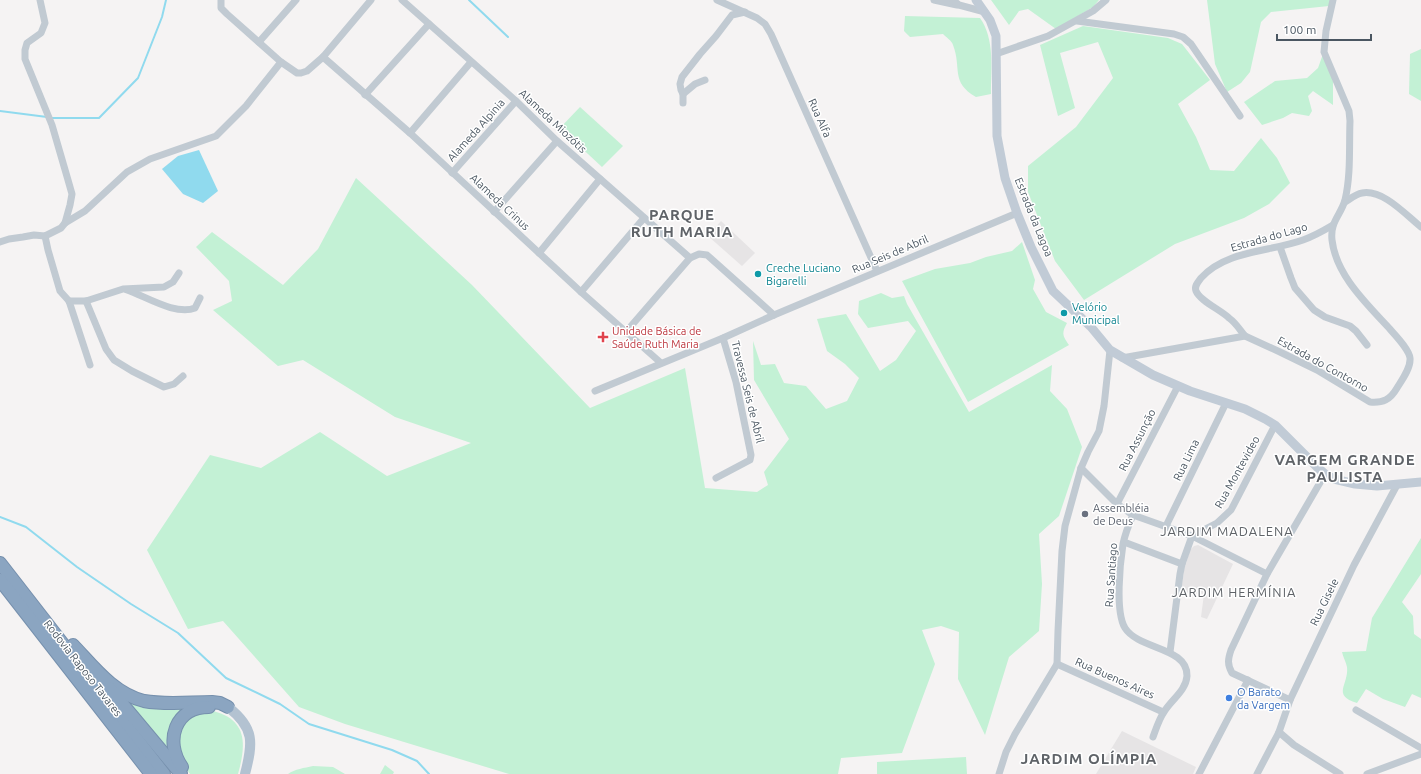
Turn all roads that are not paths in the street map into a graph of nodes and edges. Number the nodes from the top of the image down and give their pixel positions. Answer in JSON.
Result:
{"nodes":[{"id":1,"x":40,"y":0,"type":"edge"},
{"id":2,"x":221,"y":0,"type":"edge"},
{"id":3,"x":296,"y":0,"type":"edge"},
{"id":4,"x":371,"y":0,"type":"edge"},
{"id":5,"x":402,"y":0,"type":"edge"},
{"id":6,"x":717,"y":0,"type":"edge"},
{"id":7,"x":934,"y":0,"type":"edge"},
{"id":8,"x":953,"y":0,"type":"edge"},
{"id":9,"x":976,"y":0,"type":"edge"},
{"id":10,"x":1106,"y":0,"type":"edge"},
{"id":11,"x":1333,"y":0,"type":"edge"},
{"id":12,"x":959,"y":5,"type":"junction"},
{"id":13,"x":745,"y":12,"type":"junction"},
{"id":14,"x":985,"y":12,"type":"junction"},
{"id":15,"x":1077,"y":21,"type":"junction"},
{"id":16,"x":429,"y":24,"type":"junction"},
{"id":17,"x":259,"y":42,"type":"junction"},
{"id":18,"x":996,"y":54,"type":"junction"},
{"id":19,"x":323,"y":57,"type":"junction"},
{"id":20,"x":280,"y":62,"type":"junction"},
{"id":21,"x":471,"y":62,"type":"junction"},
{"id":22,"x":705,"y":80,"type":"dead end"},
{"id":23,"x":683,"y":94,"type":"junction"},
{"id":24,"x":365,"y":95,"type":"junction"},
{"id":25,"x":516,"y":102,"type":"junction"},
{"id":26,"x":684,"y":103,"type":"dead end"},
{"id":27,"x":1240,"y":116,"type":"dead end"},
{"id":28,"x":410,"y":133,"type":"junction"},
{"id":29,"x":557,"y":141,"type":"junction"},
{"id":30,"x":452,"y":173,"type":"junction"},
{"id":31,"x":600,"y":179,"type":"junction"},
{"id":32,"x":1345,"y":202,"type":"junction"},
{"id":33,"x":494,"y":212,"type":"junction"},
{"id":34,"x":1017,"y":213,"type":"junction"},
{"id":35,"x":644,"y":218,"type":"junction"},
{"id":36,"x":65,"y":223,"type":"junction"},
{"id":37,"x":1332,"y":224,"type":"junction"},
{"id":38,"x":1421,"y":227,"type":"edge"},
{"id":39,"x":46,"y":236,"type":"junction"},
{"id":40,"x":0,"y":242,"type":"edge"},
{"id":41,"x":1280,"y":247,"type":"junction"},
{"id":42,"x":539,"y":253,"type":"junction"},
{"id":43,"x":690,"y":258,"type":"junction"},
{"id":44,"x":877,"y":271,"type":"junction"},
{"id":45,"x":179,"y":273,"type":"dead end"},
{"id":46,"x":122,"y":289,"type":"junction"},
{"id":47,"x":581,"y":292,"type":"junction"},
{"id":48,"x":200,"y":298,"type":"dead end"},
{"id":49,"x":69,"y":301,"type":"junction"},
{"id":50,"x":86,"y":301,"type":"junction"},
{"id":51,"x":774,"y":315,"type":"junction"},
{"id":52,"x":625,"y":333,"type":"junction"},
{"id":53,"x":1245,"y":336,"type":"junction"},
{"id":54,"x":723,"y":338,"type":"junction"},
{"id":55,"x":1366,"y":345,"type":"dead end"},
{"id":56,"x":1110,"y":350,"type":"junction"},
{"id":57,"x":1122,"y":358,"type":"junction"},
{"id":58,"x":661,"y":363,"type":"junction"},
{"id":59,"x":90,"y":365,"type":"dead end"},
{"id":60,"x":183,"y":376,"type":"dead end"},
{"id":61,"x":1178,"y":386,"type":"junction"},
{"id":62,"x":595,"y":391,"type":"dead end"},
{"id":63,"x":1226,"y":403,"type":"junction"},
{"id":64,"x":1275,"y":426,"type":"junction"},
{"id":65,"x":1081,"y":468,"type":"junction"},
{"id":66,"x":1325,"y":474,"type":"junction"},
{"id":67,"x":716,"y":478,"type":"dead end"},
{"id":68,"x":1421,"y":482,"type":"edge"},
{"id":69,"x":1397,"y":485,"type":"junction"},
{"id":70,"x":1116,"y":504,"type":"junction"},
{"id":71,"x":1133,"y":515,"type":"junction"},
{"id":72,"x":1166,"y":526,"type":"junction"},
{"id":73,"x":1192,"y":536,"type":"junction"},
{"id":74,"x":1124,"y":542,"type":"junction"},
{"id":75,"x":0,"y":563,"type":"edge"},
{"id":76,"x":1182,"y":564,"type":"junction"},
{"id":77,"x":1267,"y":574,"type":"junction"},
{"id":78,"x":0,"y":580,"type":"edge"},
{"id":79,"x":20,"y":587,"type":"junction"},
{"id":80,"x":1170,"y":652,"type":"junction"},
{"id":81,"x":84,"y":656,"type":"junction"},
{"id":82,"x":1058,"y":664,"type":"junction"},
{"id":83,"x":1248,"y":680,"type":"junction"},
{"id":84,"x":1290,"y":700,"type":"junction"},
{"id":85,"x":228,"y":708,"type":"junction"},
{"id":86,"x":1356,"y":710,"type":"dead end"},
{"id":87,"x":1163,"y":712,"type":"junction"},
{"id":88,"x":1279,"y":732,"type":"junction"},
{"id":89,"x":1153,"y":737,"type":"dead end"},
{"id":90,"x":1421,"y":748,"type":"edge"},
{"id":91,"x":1421,"y":754,"type":"edge"},
{"id":92,"x":152,"y":774,"type":"edge"},
{"id":93,"x":164,"y":774,"type":"edge"},
{"id":94,"x":181,"y":774,"type":"edge"},
{"id":95,"x":187,"y":774,"type":"edge"},
{"id":96,"x":245,"y":774,"type":"edge"},
{"id":97,"x":999,"y":774,"type":"edge"},
{"id":98,"x":1200,"y":774,"type":"edge"},
{"id":99,"x":1257,"y":774,"type":"edge"},
{"id":100,"x":1340,"y":774,"type":"edge"},
{"id":101,"x":1367,"y":774,"type":"edge"}],
"edges":[{"from":1,"to":36,"type":"street"},
{"from":2,"to":17,"type":"street"},
{"from":3,"to":17,"type":"street"},
{"from":4,"to":19,"type":"street"},
{"from":5,"to":16,"type":"street","name":"Alameda Miozótis"},
{"from":6,"to":13,"type":"street","name":"Rua Alfa"},
{"from":7,"to":12,"type":"street"},
{"from":8,"to":12,"type":"street"},
{"from":9,"to":14,"type":"street","name":"Estrada da Lagoa"},
{"from":10,"to":15,"type":"street"},
{"from":11,"to":32,"type":"street"},
{"from":12,"to":14,"type":"street"},
{"from":13,"to":23,"type":"street"},
{"from":13,"to":44,"type":"street","name":"Rua Alfa"},
{"from":14,"to":18,"type":"street","name":"Estrada da Lagoa"},
{"from":15,"to":18,"type":"street"},
{"from":15,"to":27,"type":"street"},
{"from":16,"to":21,"type":"street","name":"Alameda Miozótis"},
{"from":16,"to":24,"type":"street"},
{"from":17,"to":20,"type":"street"},
{"from":18,"to":34,"type":"street","name":"Estrada da Lagoa"},
{"from":19,"to":20,"type":"street"},
{"from":19,"to":24,"type":"street","name":"Alameda Crinus"},
{"from":20,"to":36,"type":"street"},
{"from":21,"to":25,"type":"street","name":"Alameda Miozótis"},
{"from":21,"to":28,"type":"street"},
{"from":22,"to":23,"type":"street"},
{"from":23,"to":26,"type":"street"},
{"from":24,"to":28,"type":"street","name":"Alameda Crinus"},
{"from":25,"to":29,"type":"street","name":"Alameda Miozótis"},
{"from":25,"to":30,"type":"street","name":"Alameda Alpinia"},
{"from":28,"to":30,"type":"street","name":"Alameda Crinus"},
{"from":29,"to":31,"type":"street","name":"Alameda Miozótis"},
{"from":29,"to":33,"type":"street"},
{"from":30,"to":33,"type":"street","name":"Alameda Crinus"},
{"from":31,"to":35,"type":"street","name":"Alameda Miozótis"},
{"from":31,"to":42,"type":"street"},
{"from":32,"to":37,"type":"street"},
{"from":32,"to":38,"type":"street"},
{"from":33,"to":42,"type":"street","name":"Alameda Crinus"},
{"from":34,"to":44,"type":"street","name":"Rua Seis de Abril"},
{"from":34,"to":56,"type":"street","name":"Estrada da Lagoa"},
{"from":35,"to":43,"type":"street","name":"Alameda Miozótis"},
{"from":35,"to":47,"type":"street"},
{"from":36,"to":39,"type":"street"},
{"from":37,"to":41,"type":"street","name":"Estrada do Lago"},
{"from":37,"to":53,"type":"street","name":"Estrada do Contorno"},
{"from":39,"to":40,"type":"street"},
{"from":39,"to":49,"type":"street"},
{"from":41,"to":53,"type":"street","name":"Estrada do Lago"},
{"from":41,"to":55,"type":"street"},
{"from":42,"to":47,"type":"street","name":"Alameda Crinus"},
{"from":43,"to":51,"type":"street"},
{"from":43,"to":52,"type":"street"},
{"from":44,"to":51,"type":"street","name":"Rua Seis de Abril"},
{"from":45,"to":46,"type":"street"},
{"from":46,"to":48,"type":"street"},
{"from":46,"to":50,"type":"street"},
{"from":47,"to":52,"type":"street","name":"Alameda Crinus"},
{"from":49,"to":50,"type":"street"},
{"from":49,"to":59,"type":"street"},
{"from":50,"to":60,"type":"street"},
{"from":51,"to":54,"type":"street","name":"Rua Seis de Abril"},
{"from":52,"to":58,"type":"street","name":"Alameda Crinus"},
{"from":53,"to":57,"type":"street"},
{"from":54,"to":58,"type":"street","name":"Rua Seis de Abril"},
{"from":54,"to":67,"type":"street","name":"Travessa Seis de Abril"},
{"from":56,"to":57,"type":"street","name":"Estrada da Lagoa"},
{"from":56,"to":65,"type":"street"},
{"from":57,"to":61,"type":"street","name":"Estrada da Lagoa"},
{"from":58,"to":62,"type":"street","name":"Rua Seis de Abril"},
{"from":61,"to":63,"type":"street","name":"Estrada da Lagoa"},
{"from":61,"to":70,"type":"street","name":"Rua Assunção"},
{"from":63,"to":64,"type":"street","name":"Estrada da Lagoa"},
{"from":63,"to":72,"type":"street","name":"Rua Lima"},
{"from":64,"to":66,"type":"street","name":"Estrada da Lagoa"},
{"from":64,"to":73,"type":"street","name":"Rua Montevideo"},
{"from":65,"to":70,"type":"street"},
{"from":65,"to":82,"type":"street"},
{"from":66,"to":69,"type":"street"},
{"from":66,"to":77,"type":"street"},
{"from":68,"to":69,"type":"street"},
{"from":69,"to":84,"type":"street","name":"Rua Gisele"},
{"from":70,"to":71,"type":"street"},
{"from":71,"to":72,"type":"street"},
{"from":71,"to":74,"type":"street","name":"Rua Santiago"},
{"from":72,"to":73,"type":"street"},
{"from":73,"to":76,"type":"street"},
{"from":73,"to":77,"type":"street"},
{"from":74,"to":76,"type":"street"},
{"from":74,"to":80,"type":"street","name":"Rua Santiago"},
{"from":75,"to":79,"type":"highway","name":"Rodovia Raposo Tavares"},
{"from":76,"to":80,"type":"street"},
{"from":77,"to":83,"type":"street"},
{"from":78,"to":92,"type":"highway","name":"Rodovia Raposo Tavares"},
{"from":79,"to":81,"type":"highway"},
{"from":79,"to":93,"type":"highway","name":"Rodovia Raposo Tavares"},
{"from":80,"to":87,"type":"street","name":"Rua Santiago"},
{"from":81,"to":85,"type":"highway"},
{"from":81,"to":94,"type":"highway"},
{"from":82,"to":87,"type":"street","name":"Rua Buenos Aires"},
{"from":82,"to":97,"type":"street"},
{"from":83,"to":84,"type":"street"},
{"from":83,"to":98,"type":"street"},
{"from":84,"to":88,"type":"street","name":"Rua Gisele"},
{"from":85,"to":95,"type":"highway"},
{"from":85,"to":96,"type":"main road"},
{"from":86,"to":90,"type":"street"},
{"from":87,"to":89,"type":"street","name":"Rua Santiago"},
{"from":88,"to":99,"type":"street","name":"Rua Gisele"},
{"from":88,"to":100,"type":"street"},
{"from":91,"to":101,"type":"street"}]}
